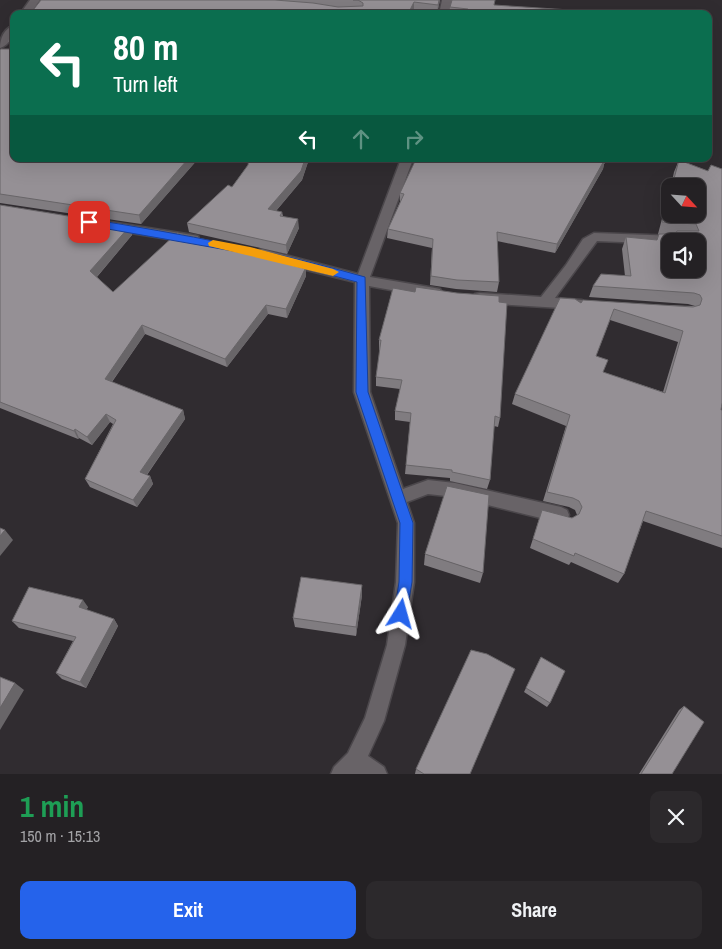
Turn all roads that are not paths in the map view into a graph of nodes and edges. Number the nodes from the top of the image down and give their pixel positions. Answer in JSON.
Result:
{"nodes":[{"id":1,"x":35,"y":0,"type":"edge"},
{"id":2,"x":27,"y":10,"type":"edge"},
{"id":3,"x":10,"y":35,"type":"edge"},
{"id":4,"x":2,"y":50,"type":"edge"},
{"id":5,"x":406,"y":162,"type":"edge"},
{"id":6,"x":94,"y":223,"type":"edge"},
{"id":7,"x":661,"y":239,"type":"edge"},
{"id":8,"x":205,"y":242,"type":"edge"},
{"id":9,"x":250,"y":250,"type":"edge"},
{"id":10,"x":362,"y":280,"type":"junction"},
{"id":11,"x":447,"y":295,"type":"edge"},
{"id":12,"x":466,"y":297,"type":"edge"},
{"id":13,"x":544,"y":302,"type":"junction"},
{"id":14,"x":592,"y":305,"type":"edge"},
{"id":15,"x":398,"y":498,"type":"junction"},
{"id":16,"x":568,"y":517,"type":"edge"},
{"id":17,"x":355,"y":760,"type":"junction"},
{"id":18,"x":340,"y":774,"type":"edge"},
{"id":19,"x":377,"y":774,"type":"edge"}],
"edges":[{"from":1,"to":2,"type":"street"},
{"from":3,"to":4,"type":"street"},
{"from":5,"to":10,"type":"street"},
{"from":6,"to":8,"type":"street"},
{"from":7,"to":13,"type":"street"},
{"from":9,"to":10,"type":"street"},
{"from":10,"to":11,"type":"street"},
{"from":10,"to":15,"type":"street"},
{"from":12,"to":13,"type":"street"},
{"from":13,"to":14,"type":"street"},
{"from":15,"to":16,"type":"street"},
{"from":15,"to":17,"type":"street"},
{"from":17,"to":18,"type":"street"},
{"from":17,"to":19,"type":"street"}]}
